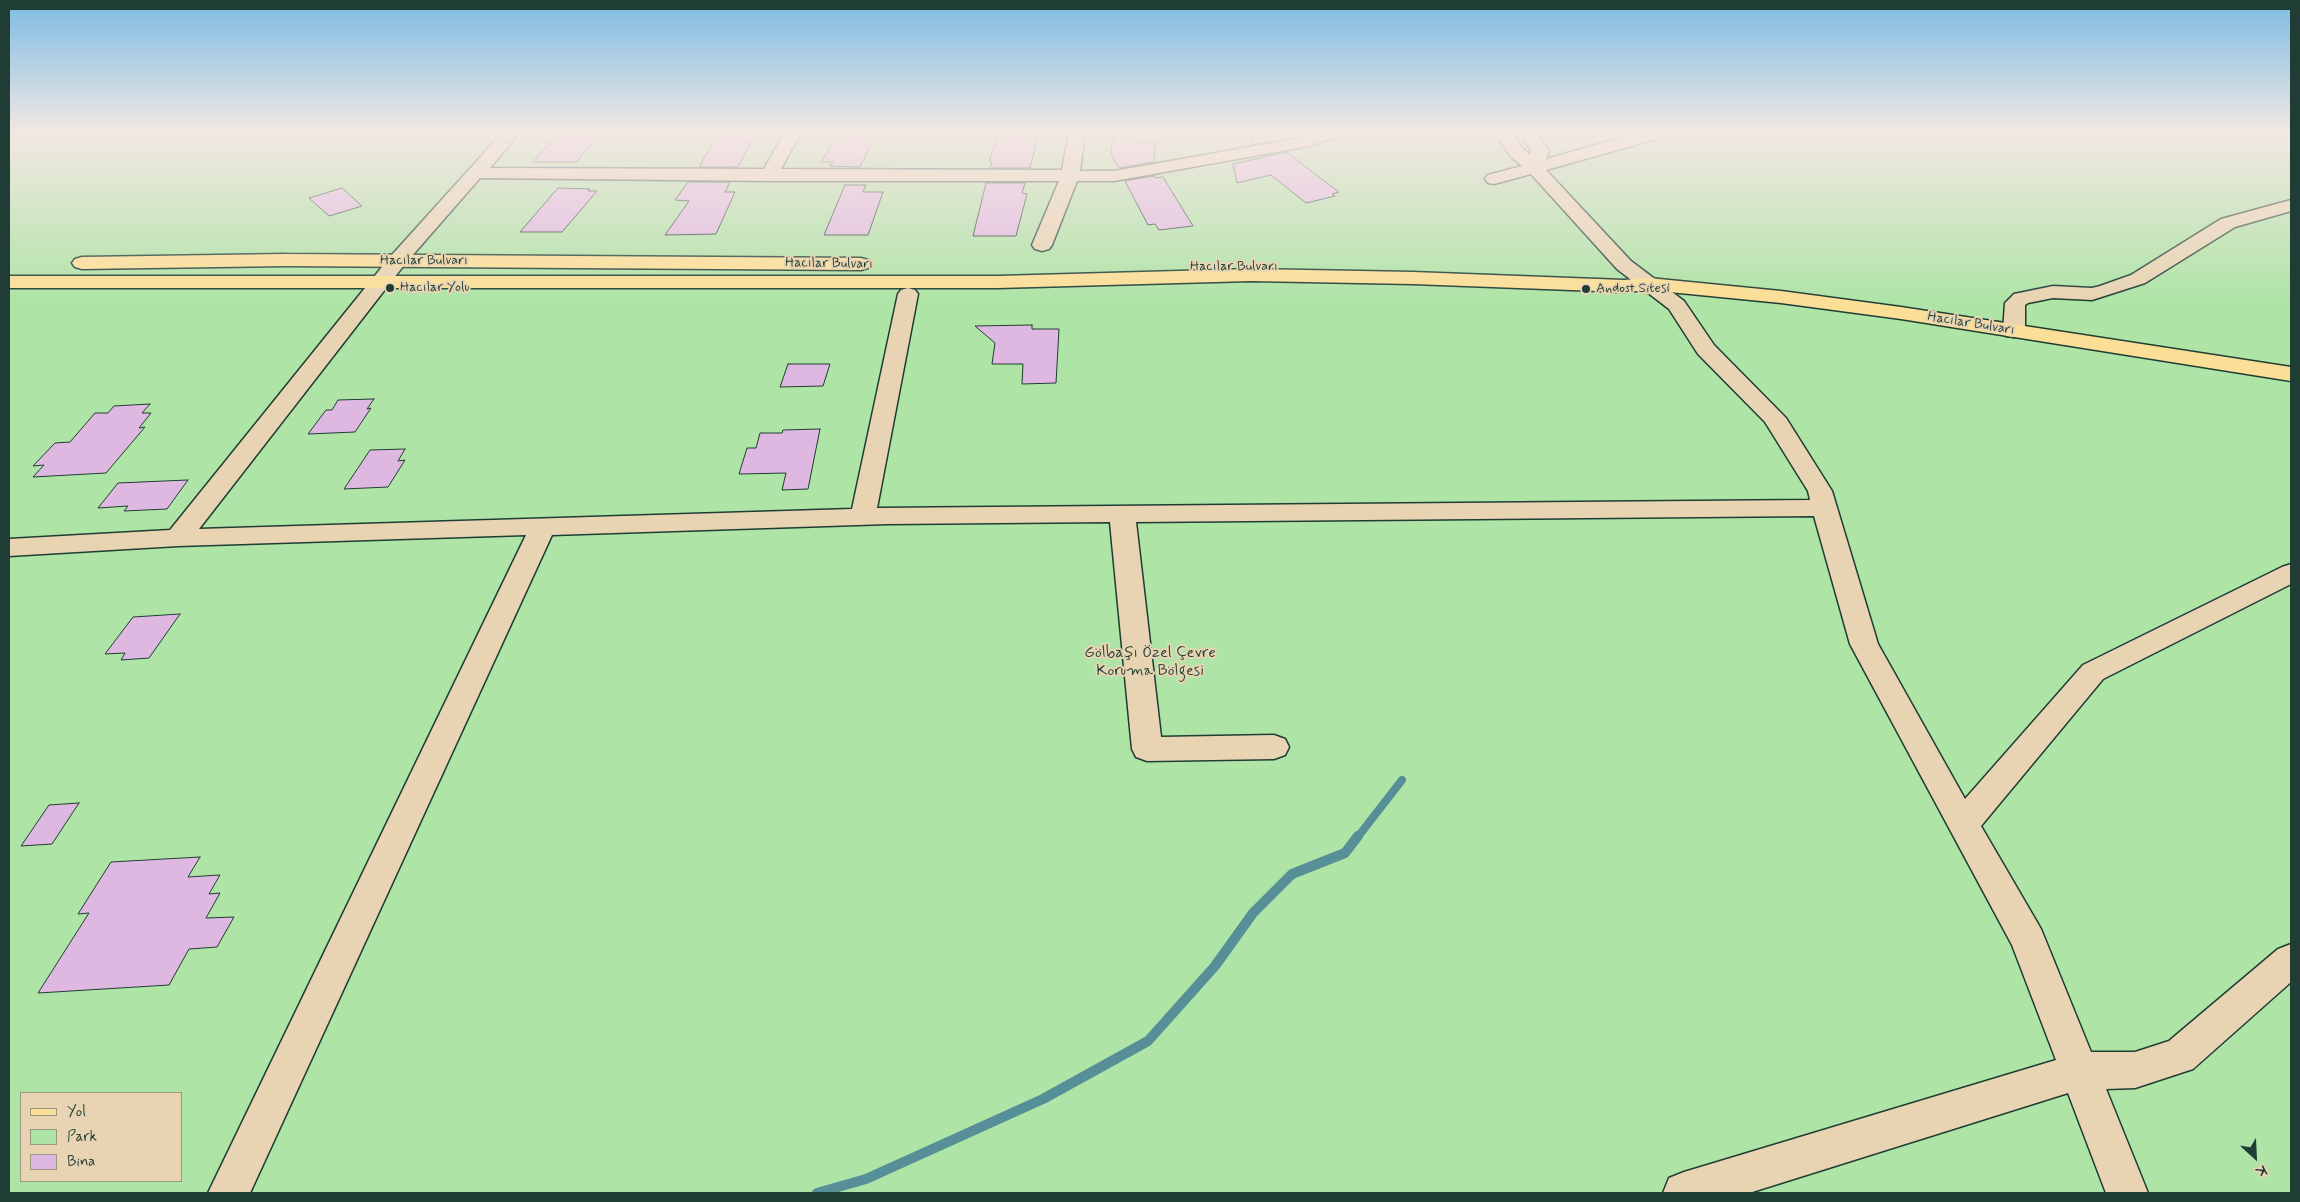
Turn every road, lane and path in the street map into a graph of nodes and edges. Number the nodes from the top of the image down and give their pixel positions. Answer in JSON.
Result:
{"nodes":[{"id":1,"x":463,"y":188,"type":"edge"},
{"id":2,"x":1065,"y":188,"type":"edge"},
{"id":3,"x":1553,"y":188,"type":"edge"},
{"id":4,"x":2291,"y":205,"type":"edge"},
{"id":5,"x":1042,"y":245,"type":"dead end"},
{"id":6,"x":397,"y":260,"type":"junction"},
{"id":7,"x":68,"y":263,"type":"dead end"},
{"id":8,"x":9,"y":264,"type":"edge"},
{"id":9,"x":48,"y":264,"type":"dead end"},
{"id":10,"x":9,"y":282,"type":"edge"},
{"id":11,"x":380,"y":282,"type":"junction"},
{"id":12,"x":1649,"y":284,"type":"junction"},
{"id":13,"x":908,"y":294,"type":"dead end"},
{"id":14,"x":2014,"y":331,"type":"junction"},
{"id":15,"x":2291,"y":374,"type":"edge"},
{"id":16,"x":1825,"y":508,"type":"junction"},
{"id":17,"x":1122,"y":514,"type":"junction"},
{"id":18,"x":863,"y":517,"type":"junction"},
{"id":19,"x":543,"y":527,"type":"junction"},
{"id":20,"x":178,"y":538,"type":"junction"},
{"id":21,"x":9,"y":547,"type":"edge"},
{"id":22,"x":2291,"y":573,"type":"edge"},
{"id":23,"x":1274,"y":747,"type":"dead end"},
{"id":24,"x":1962,"y":824,"type":"junction"},
{"id":25,"x":2291,"y":960,"type":"edge"},
{"id":26,"x":2080,"y":1071,"type":"junction"},
{"id":27,"x":230,"y":1193,"type":"edge"},
{"id":28,"x":1684,"y":1193,"type":"edge"},
{"id":29,"x":2127,"y":1193,"type":"edge"}],
"edges":[{"from":1,"to":6,"type":"street"},
{"from":2,"to":5,"type":"street"},
{"from":3,"to":12,"type":"street"},
{"from":4,"to":14,"type":"street"},
{"from":6,"to":7,"type":"main road","name":"Hacılar Bulvarı"},
{"from":6,"to":11,"type":"street"},
{"from":6,"to":12,"type":"main road","name":"Hacılar Bulvarı"},
{"from":8,"to":9,"type":"main road"},
{"from":10,"to":11,"type":"main road","name":"Hacılar Bulvarı"},
{"from":11,"to":12,"type":"main road","name":"Hacılar Bulvarı"},
{"from":11,"to":20,"type":"street"},
{"from":12,"to":14,"type":"main road","name":"Hacılar Bulvarı"},
{"from":12,"to":16,"type":"street"},
{"from":13,"to":18,"type":"street"},
{"from":14,"to":15,"type":"main road","name":"Hacılar Bulvarı"},
{"from":16,"to":17,"type":"street"},
{"from":16,"to":24,"type":"street"},
{"from":17,"to":18,"type":"street"},
{"from":17,"to":23,"type":"street"},
{"from":18,"to":19,"type":"street"},
{"from":19,"to":20,"type":"street"},
{"from":19,"to":27,"type":"street"},
{"from":20,"to":21,"type":"street"},
{"from":22,"to":24,"type":"street"},
{"from":24,"to":26,"type":"street"},
{"from":25,"to":26,"type":"street"},
{"from":26,"to":28,"type":"street"},
{"from":26,"to":29,"type":"street"}]}
